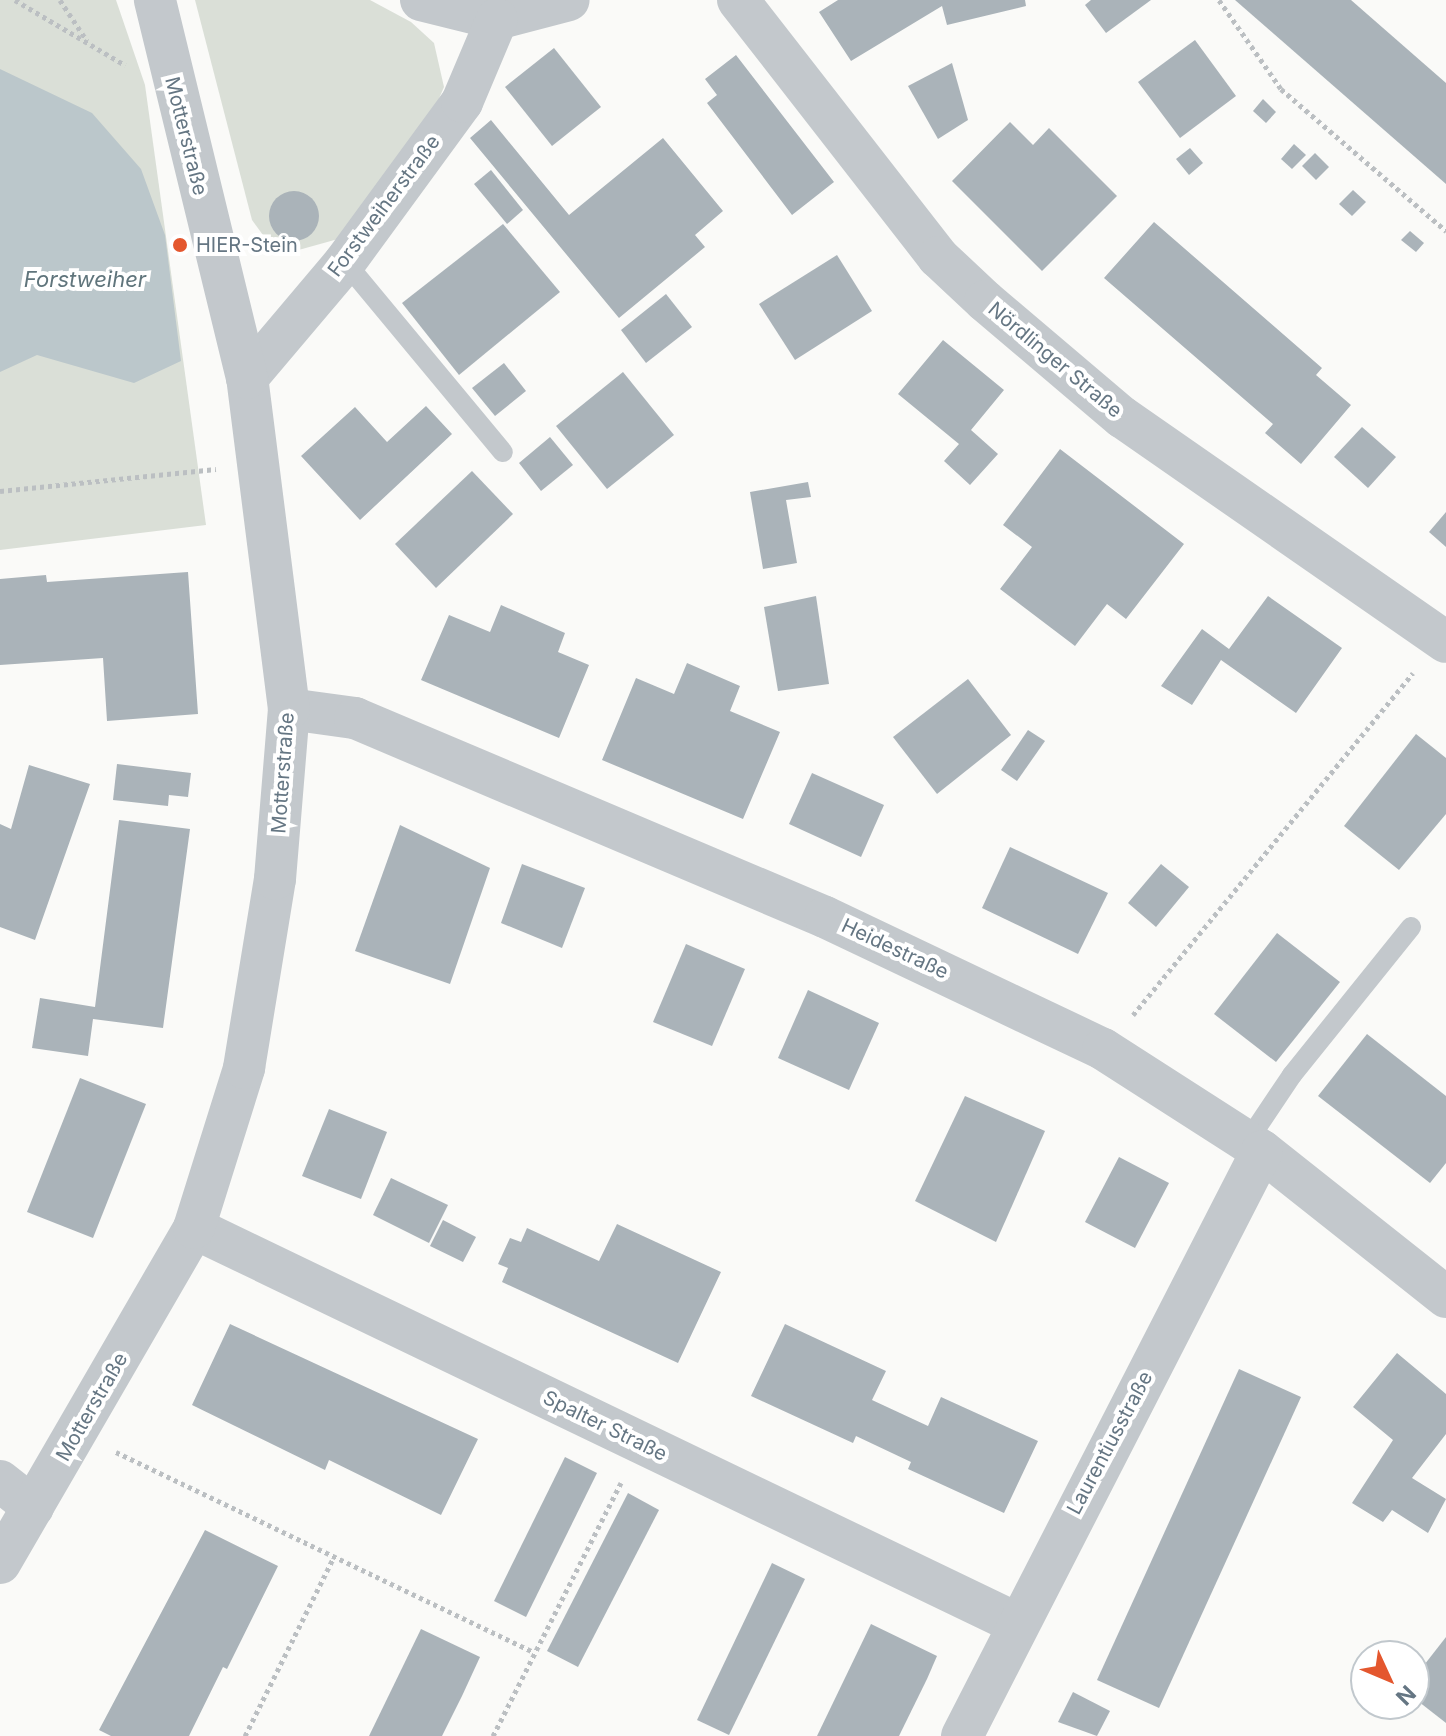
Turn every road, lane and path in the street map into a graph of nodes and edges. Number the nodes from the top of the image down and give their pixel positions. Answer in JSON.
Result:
{"nodes":[{"id":1,"x":15,"y":0,"type":"edge"},
{"id":2,"x":60,"y":0,"type":"edge"},
{"id":3,"x":155,"y":0,"type":"edge"},
{"id":4,"x":421,"y":0,"type":"edge"},
{"id":5,"x":569,"y":0,"type":"edge"},
{"id":6,"x":738,"y":0,"type":"edge"},
{"id":7,"x":1219,"y":0,"type":"edge"},
{"id":8,"x":497,"y":19,"type":"junction"},
{"id":9,"x":89,"y":45,"type":"junction"},
{"id":10,"x":175,"y":92,"type":"junction"},
{"id":11,"x":1446,"y":231,"type":"edge"},
{"id":12,"x":345,"y":262,"type":"junction"},
{"id":13,"x":247,"y":378,"type":"junction"},
{"id":14,"x":503,"y":452,"type":"dead end"},
{"id":15,"x":257,"y":465,"type":"junction"},
{"id":16,"x":0,"y":491,"type":"edge"},
{"id":17,"x":1443,"y":640,"type":"edge"},
{"id":18,"x":289,"y":709,"type":"junction"},
{"id":19,"x":1411,"y":927,"type":"dead end"},
{"id":20,"x":1103,"y":1049,"type":"junction"},
{"id":21,"x":1254,"y":1147,"type":"junction"},
{"id":22,"x":194,"y":1228,"type":"junction"},
{"id":23,"x":1446,"y":1297,"type":"edge"},
{"id":24,"x":77,"y":1434,"type":"junction"},
{"id":25,"x":641,"y":1443,"type":"junction"},
{"id":26,"x":0,"y":1481,"type":"edge"},
{"id":27,"x":33,"y":1507,"type":"junction"},
{"id":28,"x":334,"y":1557,"type":"junction"},
{"id":29,"x":0,"y":1563,"type":"edge"},
{"id":30,"x":1016,"y":1623,"type":"junction"},
{"id":31,"x":534,"y":1652,"type":"junction"},
{"id":32,"x":245,"y":1736,"type":"edge"},
{"id":33,"x":493,"y":1736,"type":"edge"},
{"id":34,"x":962,"y":1736,"type":"edge"}],
"edges":[{"from":1,"to":9,"type":"path"},
{"from":2,"to":9,"type":"path"},
{"from":3,"to":10,"type":"street","name":"Motterstraße"},
{"from":4,"to":8,"type":"street"},
{"from":5,"to":8,"type":"street"},
{"from":6,"to":17,"type":"street","name":"Nördlinger Straße"},
{"from":7,"to":11,"type":"path"},
{"from":8,"to":12,"type":"street","name":"Forstweiherstraße"},
{"from":9,"to":10,"type":"path"},
{"from":10,"to":13,"type":"street","name":"Motterstraße"},
{"from":12,"to":13,"type":"street","name":"Forstweiherstraße"},
{"from":12,"to":14,"type":"lane"},
{"from":13,"to":15,"type":"street","name":"Motterstraße"},
{"from":15,"to":16,"type":"path"},
{"from":15,"to":18,"type":"street","name":"Motterstraße"},
{"from":17,"to":20,"type":"path"},
{"from":18,"to":20,"type":"street","name":"Heidestraße"},
{"from":18,"to":22,"type":"street","name":"Motterstraße"},
{"from":19,"to":21,"type":"lane"},
{"from":20,"to":21,"type":"street","name":"Heidestraße"},
{"from":21,"to":23,"type":"street","name":"Heidestraße"},
{"from":21,"to":30,"type":"street","name":"Laurentiusstraße"},
{"from":22,"to":24,"type":"street","name":"Motterstraße"},
{"from":22,"to":25,"type":"street","name":"Spalter Straße"},
{"from":24,"to":27,"type":"street","name":"Motterstraße"},
{"from":24,"to":28,"type":"path"},
{"from":25,"to":30,"type":"street","name":"Spalter Straße"},
{"from":25,"to":31,"type":"path"},
{"from":26,"to":27,"type":"street"},
{"from":27,"to":29,"type":"street","name":"Motterstraße"},
{"from":28,"to":31,"type":"path"},
{"from":28,"to":32,"type":"path"},
{"from":30,"to":34,"type":"street","name":"Laurentiusstraße"},
{"from":31,"to":33,"type":"path"}]}
